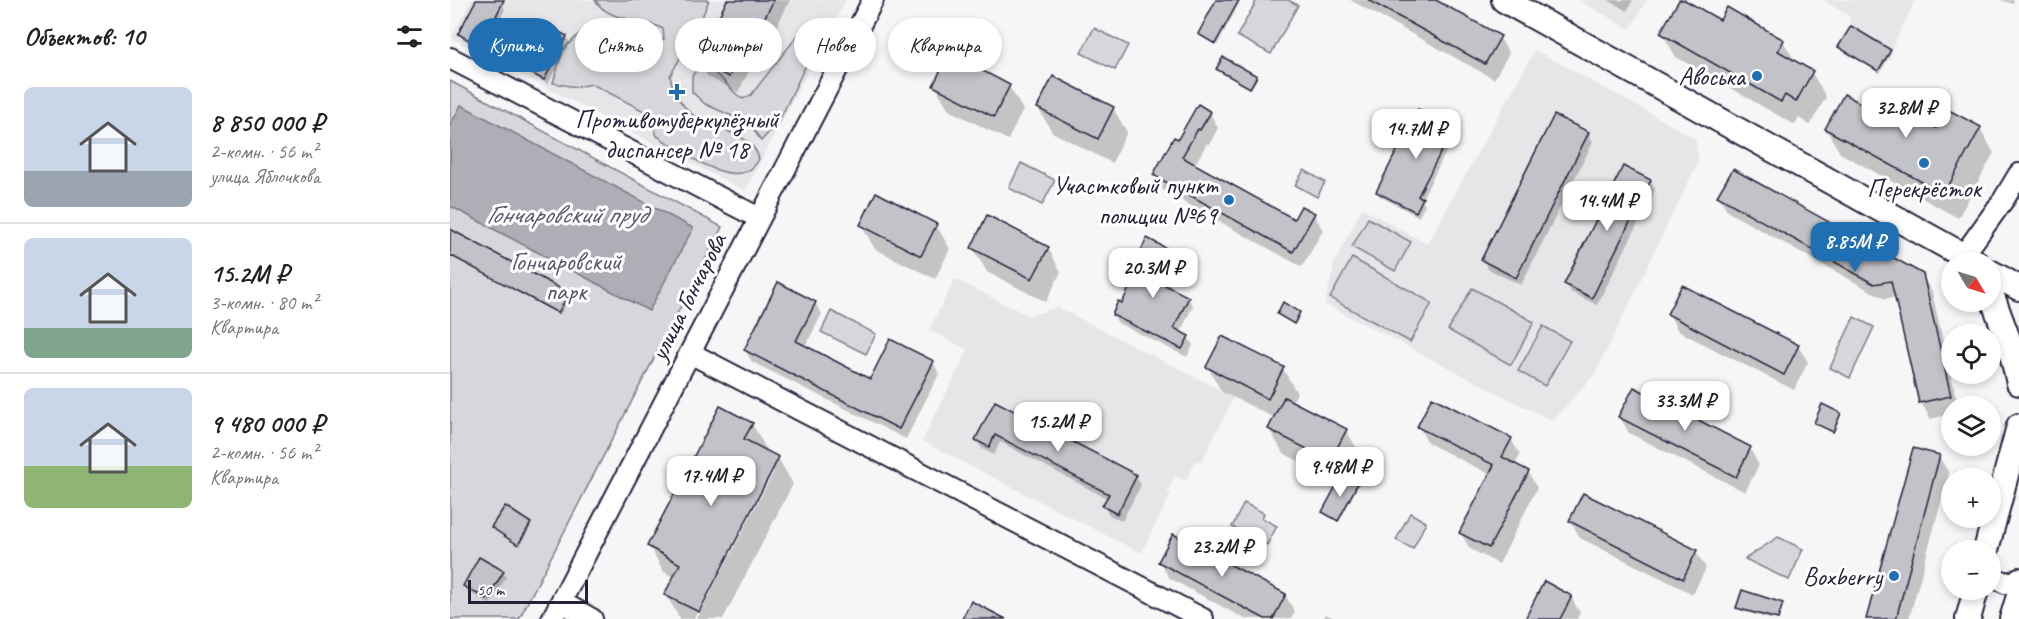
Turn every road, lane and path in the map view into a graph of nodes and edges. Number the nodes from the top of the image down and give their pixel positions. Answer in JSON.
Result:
{"nodes":[{"id":1,"x":873,"y":0,"type":"edge"},
{"id":2,"x":1504,"y":0,"type":"edge"},
{"id":3,"x":450,"y":58,"type":"edge"},
{"id":4,"x":2019,"y":174,"type":"edge"},
{"id":5,"x":759,"y":218,"type":"junction"},
{"id":6,"x":1955,"y":252,"type":"edge"},
{"id":7,"x":1980,"y":252,"type":"edge"},
{"id":8,"x":2001,"y":278,"type":"edge"},
{"id":9,"x":2019,"y":288,"type":"edge"},
{"id":10,"x":1998,"y":312,"type":"edge"},
{"id":11,"x":690,"y":353,"type":"junction"},
{"id":12,"x":2019,"y":383,"type":"edge"},
{"id":13,"x":2019,"y":426,"type":"edge"},
{"id":14,"x":2015,"y":452,"type":"edge"},
{"id":15,"x":1989,"y":540,"type":"edge"},
{"id":16,"x":2019,"y":578,"type":"edge"},
{"id":17,"x":2001,"y":582,"type":"edge"},
{"id":18,"x":2019,"y":596,"type":"edge"},
{"id":19,"x":1973,"y":600,"type":"edge"},
{"id":20,"x":556,"y":611,"type":"edge"},
{"id":21,"x":592,"y":619,"type":"edge"},
{"id":22,"x":1203,"y":619,"type":"edge"},
{"id":23,"x":1968,"y":619,"type":"edge"},
{"id":24,"x":2012,"y":619,"type":"edge"}],
"edges":[{"from":1,"to":5,"type":"street","name":"улица Гончарова"},
{"from":2,"to":6,"type":"street"},
{"from":3,"to":5,"type":"street"},
{"from":4,"to":7,"type":"street"},
{"from":5,"to":11,"type":"street","name":"улица Гончарова"},
{"from":8,"to":9,"type":"street"},
{"from":10,"to":12,"type":"street"},
{"from":11,"to":20,"type":"street","name":"улица Гончарова"},
{"from":11,"to":22,"type":"street"},
{"from":13,"to":14,"type":"street"},
{"from":14,"to":15,"type":"street"},
{"from":16,"to":17,"type":"street"},
{"from":18,"to":24,"type":"street"},
{"from":19,"to":23,"type":"street"},
{"from":20,"to":21,"type":"street"}]}
